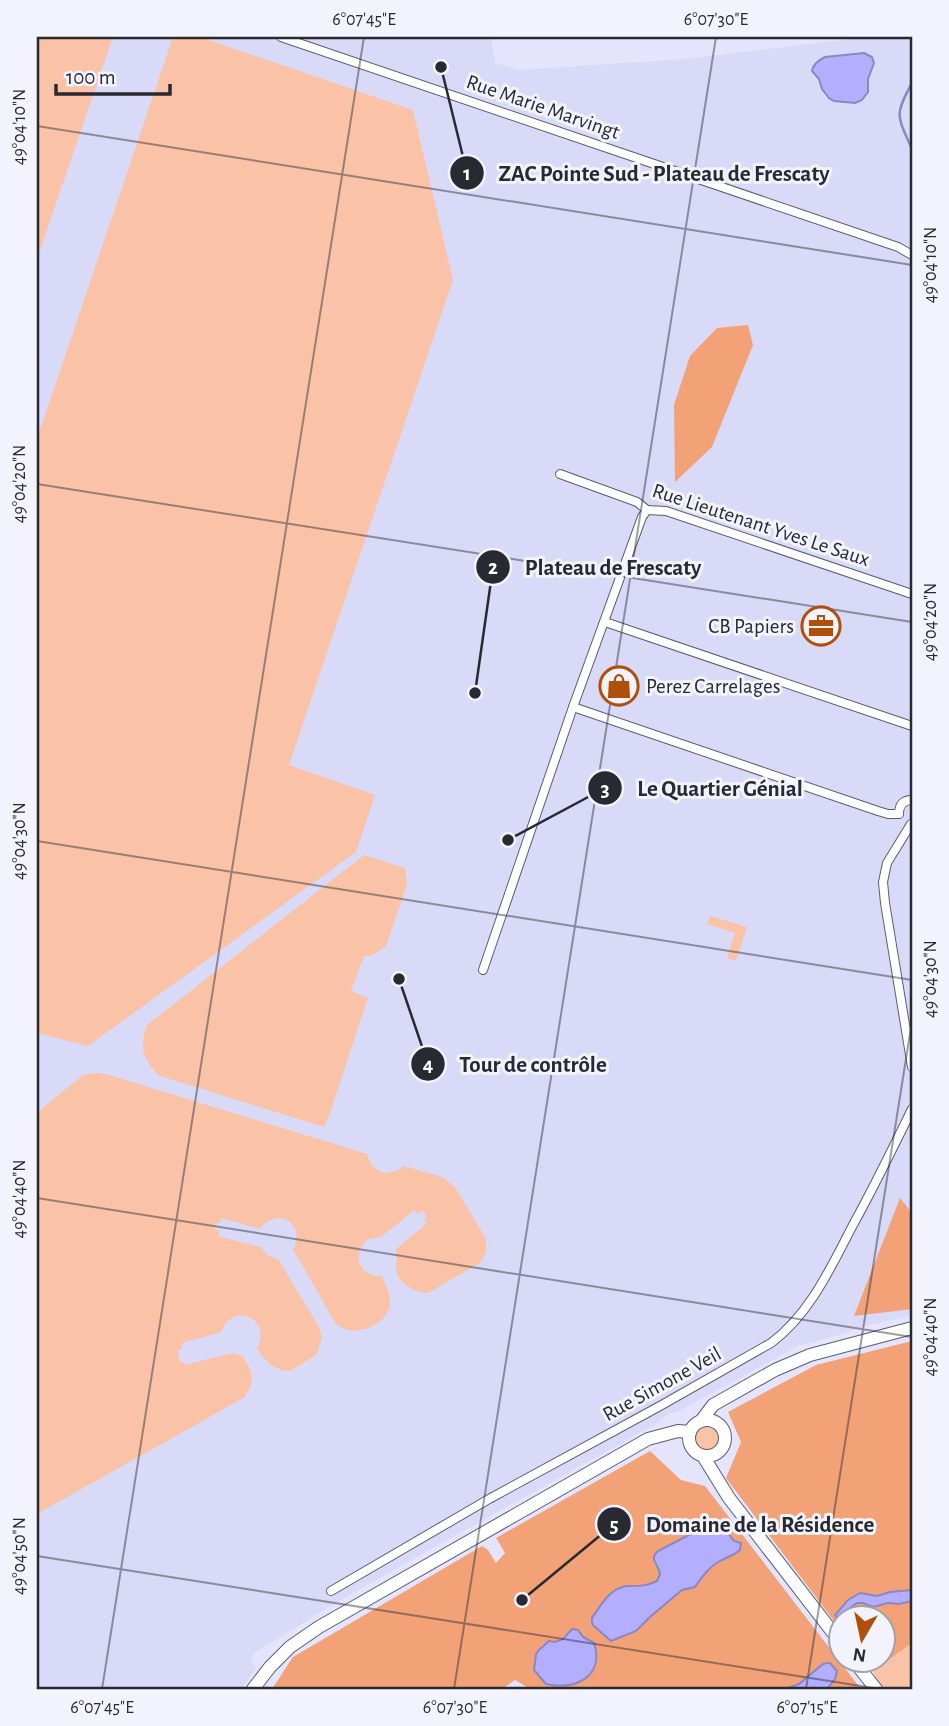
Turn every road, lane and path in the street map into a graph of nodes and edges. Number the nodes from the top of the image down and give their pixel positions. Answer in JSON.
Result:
{"nodes":[{"id":1,"x":281,"y":37,"type":"edge"},
{"id":2,"x":912,"y":254,"type":"edge"},
{"id":3,"x":560,"y":474,"type":"dead end"},
{"id":4,"x":647,"y":510,"type":"junction"},
{"id":5,"x":912,"y":594,"type":"edge"},
{"id":6,"x":605,"y":621,"type":"junction"},
{"id":7,"x":573,"y":707,"type":"junction"},
{"id":8,"x":912,"y":726,"type":"edge"},
{"id":9,"x":912,"y":800,"type":"edge"},
{"id":10,"x":899,"y":814,"type":"junction"},
{"id":11,"x":912,"y":825,"type":"edge"},
{"id":12,"x":483,"y":970,"type":"dead end"},
{"id":13,"x":912,"y":1067,"type":"edge"},
{"id":14,"x":912,"y":1109,"type":"edge"},
{"id":15,"x":912,"y":1328,"type":"edge"},
{"id":16,"x":730,"y":1395,"type":"junction"},
{"id":17,"x":701,"y":1421,"type":"junction"},
{"id":18,"x":719,"y":1425,"type":"junction"},
{"id":19,"x":690,"y":1438,"type":"junction"},
{"id":20,"x":716,"y":1454,"type":"junction"},
{"id":21,"x":703,"y":1456,"type":"junction"},
{"id":22,"x":717,"y":1478,"type":"junction"},
{"id":23,"x":331,"y":1591,"type":"dead end"},
{"id":24,"x":827,"y":1625,"type":"edge"},
{"id":25,"x":865,"y":1674,"type":"edge"},
{"id":26,"x":253,"y":1689,"type":"edge"},
{"id":27,"x":877,"y":1689,"type":"edge"}],
"edges":[{"from":1,"to":2,"type":"street","name":"Rue Marie Marvingt"},
{"from":3,"to":4,"type":"street","name":"Rue Lieutenant Yves Le Saux"},
{"from":4,"to":5,"type":"street","name":"Rue Lieutenant Yves Le Saux"},
{"from":4,"to":6,"type":"street"},
{"from":6,"to":7,"type":"street"},
{"from":6,"to":8,"type":"street"},
{"from":7,"to":10,"type":"street"},
{"from":7,"to":12,"type":"street"},
{"from":9,"to":10,"type":"street"},
{"from":10,"to":11,"type":"street"},
{"from":11,"to":13,"type":"street"},
{"from":14,"to":23,"type":"street","name":"Rue Simone Veil"},
{"from":15,"to":16,"type":"main road"},
{"from":16,"to":17,"type":"main road"},
{"from":16,"to":18,"type":"main road"},
{"from":17,"to":18,"type":"main road"},
{"from":17,"to":19,"type":"main road"},
{"from":18,"to":20,"type":"main road"},
{"from":19,"to":21,"type":"main road"},
{"from":19,"to":26,"type":"main road"},
{"from":20,"to":21,"type":"main road"},
{"from":20,"to":22,"type":"main road"},
{"from":21,"to":22,"type":"main road"},
{"from":22,"to":24,"type":"main road"},
{"from":25,"to":27,"type":"main road"}]}
